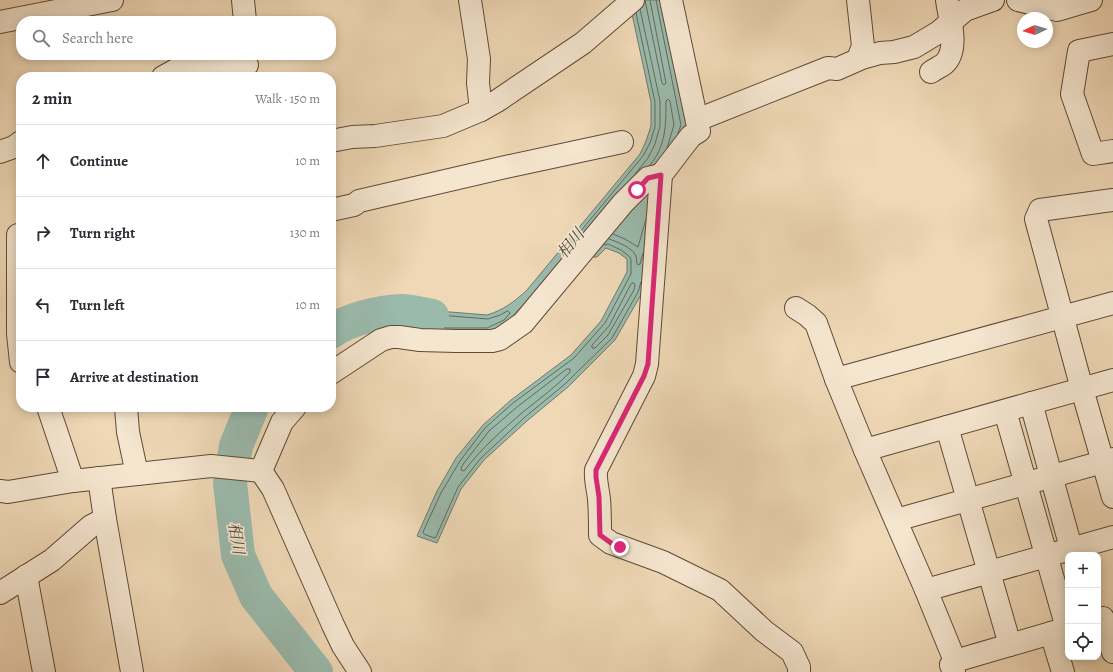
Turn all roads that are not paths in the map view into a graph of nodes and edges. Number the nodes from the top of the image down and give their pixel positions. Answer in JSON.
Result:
{"nodes":[{"id":1,"x":112,"y":0,"type":"edge"},
{"id":2,"x":244,"y":0,"type":"edge"},
{"id":3,"x":470,"y":0,"type":"edge"},
{"id":4,"x":671,"y":0,"type":"edge"},
{"id":5,"x":858,"y":0,"type":"edge"},
{"id":6,"x":947,"y":0,"type":"edge"},
{"id":7,"x":993,"y":0,"type":"edge"},
{"id":8,"x":1018,"y":0,"type":"edge"},
{"id":9,"x":1091,"y":0,"type":"edge"},
{"id":10,"x":625,"y":6,"type":"edge"},
{"id":11,"x":31,"y":16,"type":"edge"},
{"id":12,"x":245,"y":16,"type":"edge"},
{"id":13,"x":16,"y":19,"type":"edge"},
{"id":14,"x":0,"y":22,"type":"edge"},
{"id":15,"x":951,"y":22,"type":"junction"},
{"id":16,"x":1113,"y":44,"type":"edge"},
{"id":17,"x":858,"y":59,"type":"junction"},
{"id":18,"x":247,"y":66,"type":"edge"},
{"id":19,"x":172,"y":72,"type":"edge"},
{"id":20,"x":930,"y":72,"type":"dead end"},
{"id":21,"x":481,"y":110,"type":"junction"},
{"id":22,"x":697,"y":120,"type":"junction"},
{"id":23,"x":336,"y":140,"type":"edge"},
{"id":24,"x":622,"y":142,"type":"dead end"},
{"id":25,"x":16,"y":146,"type":"edge"},
{"id":26,"x":1113,"y":151,"type":"edge"},
{"id":27,"x":0,"y":152,"type":"edge"},
{"id":28,"x":661,"y":175,"type":"junction"},
{"id":29,"x":1107,"y":201,"type":"edge"},
{"id":30,"x":336,"y":209,"type":"edge"},
{"id":31,"x":13,"y":236,"type":"edge"},
{"id":32,"x":9,"y":297,"type":"edge"},
{"id":33,"x":1113,"y":303,"type":"edge"},
{"id":34,"x":796,"y":308,"type":"dead end"},
{"id":35,"x":1062,"y":317,"type":"junction"},
{"id":36,"x":16,"y":326,"type":"edge"},
{"id":37,"x":336,"y":370,"type":"edge"},
{"id":38,"x":836,"y":379,"type":"junction"},
{"id":39,"x":1113,"y":380,"type":"edge"},
{"id":40,"x":1082,"y":389,"type":"junction"},
{"id":41,"x":1030,"y":403,"type":"junction"},
{"id":42,"x":1004,"y":411,"type":"junction"},
{"id":43,"x":50,"y":412,"type":"edge"},
{"id":44,"x":126,"y":412,"type":"edge"},
{"id":45,"x":291,"y":412,"type":"edge"},
{"id":46,"x":947,"y":427,"type":"junction"},
{"id":47,"x":865,"y":450,"type":"junction"},
{"id":48,"x":1108,"y":460,"type":"edge"},
{"id":49,"x":261,"y":471,"type":"junction"},
{"id":50,"x":137,"y":474,"type":"junction"},
{"id":51,"x":1051,"y":476,"type":"junction"},
{"id":52,"x":99,"y":478,"type":"junction"},
{"id":53,"x":73,"y":481,"type":"junction"},
{"id":54,"x":1026,"y":484,"type":"junction"},
{"id":55,"x":0,"y":491,"type":"edge"},
{"id":56,"x":1113,"y":497,"type":"edge"},
{"id":57,"x":968,"y":500,"type":"junction"},
{"id":58,"x":105,"y":519,"type":"junction"},
{"id":59,"x":896,"y":520,"type":"junction"},
{"id":60,"x":1113,"y":537,"type":"edge"},
{"id":61,"x":1072,"y":552,"type":"edge"},
{"id":62,"x":1065,"y":553,"type":"edge"},
{"id":63,"x":1046,"y":555,"type":"junction"},
{"id":64,"x":989,"y":572,"type":"junction"},
{"id":65,"x":26,"y":576,"type":"junction"},
{"id":66,"x":926,"y":590,"type":"junction"},
{"id":67,"x":0,"y":593,"type":"edge"},
{"id":68,"x":1105,"y":617,"type":"edge"},
{"id":69,"x":1062,"y":630,"type":"edge"},
{"id":70,"x":1010,"y":645,"type":"junction"},
{"id":71,"x":1113,"y":652,"type":"edge"},
{"id":72,"x":954,"y":666,"type":"edge"},
{"id":73,"x":44,"y":672,"type":"edge"},
{"id":74,"x":132,"y":672,"type":"edge"},
{"id":75,"x":360,"y":672,"type":"edge"},
{"id":76,"x":799,"y":672,"type":"edge"},
{"id":77,"x":1063,"y":672,"type":"edge"}],
"edges":[{"from":1,"to":11,"type":"street"},
{"from":2,"to":12,"type":"street"},
{"from":3,"to":21,"type":"street"},
{"from":4,"to":22,"type":"street"},
{"from":5,"to":17,"type":"street"},
{"from":6,"to":15,"type":"street"},
{"from":7,"to":15,"type":"street"},
{"from":8,"to":9,"type":"street"},
{"from":10,"to":21,"type":"street"},
{"from":13,"to":14,"type":"street"},
{"from":15,"to":17,"type":"street"},
{"from":15,"to":20,"type":"street"},
{"from":16,"to":26,"type":"street"},
{"from":17,"to":22,"type":"street"},
{"from":18,"to":19,"type":"street"},
{"from":21,"to":23,"type":"street"},
{"from":22,"to":28,"type":"street"},
{"from":24,"to":30,"type":"street"},
{"from":25,"to":27,"type":"street"},
{"from":28,"to":37,"type":"street"},
{"from":28,"to":76,"type":"street"},
{"from":29,"to":35,"type":"street"},
{"from":31,"to":32,"type":"street"},
{"from":32,"to":36,"type":"street"},
{"from":33,"to":35,"type":"street"},
{"from":34,"to":38,"type":"street"},
{"from":35,"to":38,"type":"street"},
{"from":35,"to":40,"type":"street"},
{"from":38,"to":47,"type":"street"},
{"from":39,"to":40,"type":"street"},
{"from":40,"to":41,"type":"street"},
{"from":40,"to":48,"type":"street"},
{"from":41,"to":42,"type":"street"},
{"from":41,"to":51,"type":"street"},
{"from":42,"to":46,"type":"street"},
{"from":42,"to":54,"type":"street"},
{"from":43,"to":53,"type":"street"},
{"from":44,"to":50,"type":"street"},
{"from":45,"to":49,"type":"street"},
{"from":46,"to":47,"type":"street"},
{"from":46,"to":57,"type":"street"},
{"from":47,"to":59,"type":"street"},
{"from":48,"to":51,"type":"street"},
{"from":48,"to":56,"type":"street"},
{"from":49,"to":50,"type":"street"},
{"from":49,"to":75,"type":"street"},
{"from":50,"to":52,"type":"street"},
{"from":51,"to":54,"type":"street"},
{"from":51,"to":61,"type":"street"},
{"from":52,"to":53,"type":"street"},
{"from":52,"to":58,"type":"street"},
{"from":53,"to":55,"type":"street"},
{"from":54,"to":57,"type":"street"},
{"from":54,"to":63,"type":"street"},
{"from":57,"to":59,"type":"street"},
{"from":57,"to":64,"type":"street"},
{"from":58,"to":65,"type":"street"},
{"from":58,"to":74,"type":"street"},
{"from":59,"to":66,"type":"street"},
{"from":60,"to":61,"type":"street"},
{"from":62,"to":63,"type":"street"},
{"from":63,"to":64,"type":"street"},
{"from":63,"to":69,"type":"street"},
{"from":64,"to":66,"type":"street"},
{"from":64,"to":70,"type":"street"},
{"from":65,"to":67,"type":"street"},
{"from":65,"to":73,"type":"street"},
{"from":66,"to":72,"type":"street"},
{"from":68,"to":71,"type":"street"},
{"from":69,"to":70,"type":"street"},
{"from":69,"to":77,"type":"street"},
{"from":70,"to":72,"type":"street"}]}
